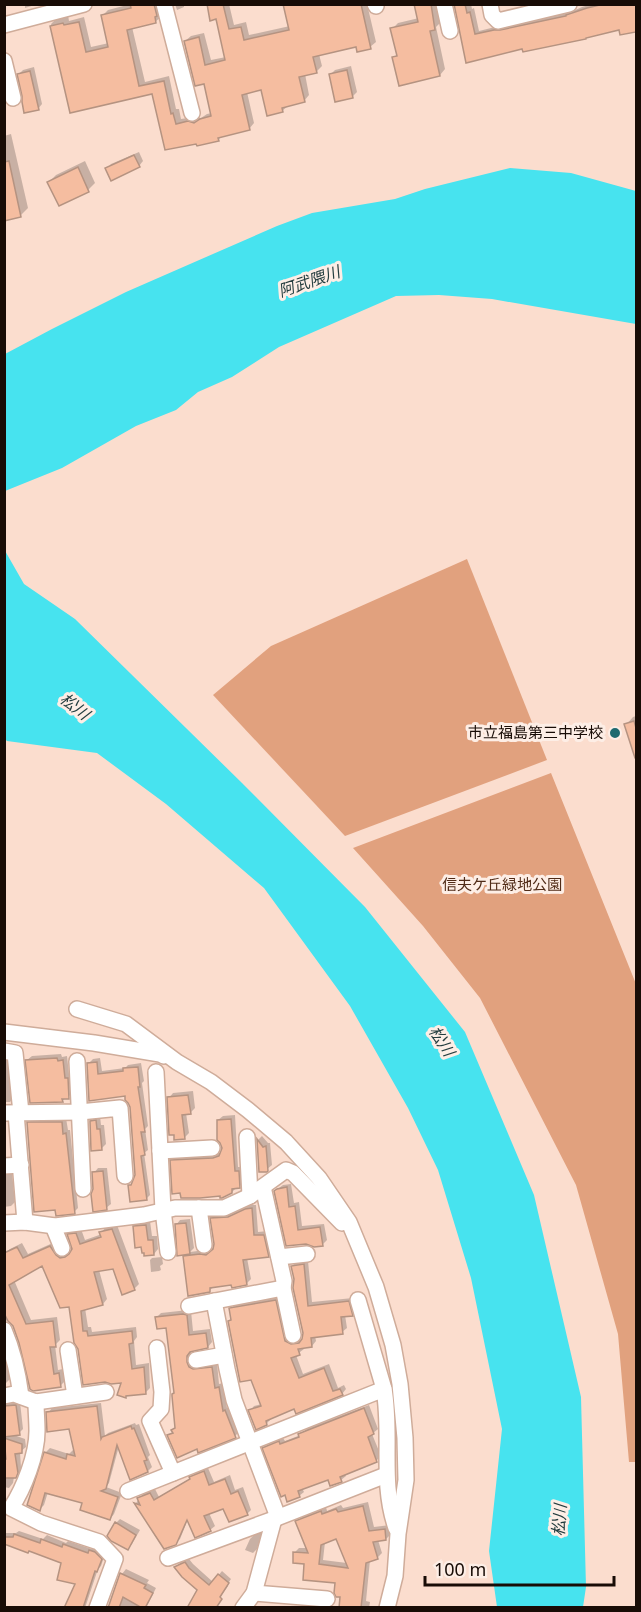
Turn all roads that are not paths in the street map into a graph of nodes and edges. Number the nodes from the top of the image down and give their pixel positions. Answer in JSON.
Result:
{"nodes":[{"id":1,"x":84,"y":4,"type":"edge"},
{"id":2,"x":164,"y":4,"type":"edge"},
{"id":3,"x":444,"y":4,"type":"edge"},
{"id":4,"x":490,"y":4,"type":"edge"},
{"id":5,"x":569,"y":4,"type":"edge"},
{"id":6,"x":56,"y":8,"type":"edge"},
{"id":7,"x":4,"y":25,"type":"edge"},
{"id":8,"x":450,"y":32,"type":"dead end"},
{"id":9,"x":4,"y":61,"type":"edge"},
{"id":10,"x":13,"y":98,"type":"dead end"},
{"id":11,"x":192,"y":113,"type":"dead end"},
{"id":12,"x":77,"y":1009,"type":"dead end"},
{"id":13,"x":4,"y":1032,"type":"edge"},
{"id":14,"x":4,"y":1051,"type":"edge"},
{"id":15,"x":77,"y":1061,"type":"dead end"},
{"id":16,"x":177,"y":1062,"type":"junction"},
{"id":17,"x":156,"y":1071,"type":"dead end"},
{"id":18,"x":80,"y":1112,"type":"junction"},
{"id":19,"x":14,"y":1113,"type":"edge"},
{"id":20,"x":247,"y":1137,"type":"dead end"},
{"id":21,"x":212,"y":1148,"type":"dead end"},
{"id":22,"x":160,"y":1151,"type":"junction"},
{"id":23,"x":21,"y":1165,"type":"junction"},
{"id":24,"x":4,"y":1166,"type":"edge"},
{"id":25,"x":125,"y":1176,"type":"dead end"},
{"id":26,"x":263,"y":1187,"type":"junction"},
{"id":27,"x":83,"y":1189,"type":"dead end"},
{"id":28,"x":250,"y":1196,"type":"junction"},
{"id":29,"x":199,"y":1208,"type":"junction"},
{"id":30,"x":163,"y":1210,"type":"junction"},
{"id":31,"x":25,"y":1222,"type":"junction"},
{"id":32,"x":4,"y":1223,"type":"edge"},
{"id":33,"x":53,"y":1226,"type":"junction"},
{"id":34,"x":353,"y":1233,"type":"junction"},
{"id":35,"x":204,"y":1245,"type":"dead end"},
{"id":36,"x":62,"y":1248,"type":"dead end"},
{"id":37,"x":168,"y":1252,"type":"dead end"},
{"id":38,"x":306,"y":1254,"type":"dead end"},
{"id":39,"x":279,"y":1257,"type":"junction"},
{"id":40,"x":283,"y":1288,"type":"junction"},
{"id":41,"x":358,"y":1300,"type":"dead end"},
{"id":42,"x":214,"y":1301,"type":"junction"},
{"id":43,"x":189,"y":1306,"type":"dead end"},
{"id":44,"x":4,"y":1330,"type":"edge"},
{"id":45,"x":293,"y":1335,"type":"dead end"},
{"id":46,"x":157,"y":1348,"type":"dead end"},
{"id":47,"x":68,"y":1350,"type":"dead end"},
{"id":48,"x":224,"y":1355,"type":"junction"},
{"id":49,"x":196,"y":1360,"type":"dead end"},
{"id":50,"x":384,"y":1389,"type":"junction"},
{"id":51,"x":106,"y":1392,"type":"dead end"},
{"id":52,"x":4,"y":1396,"type":"edge"},
{"id":53,"x":21,"y":1396,"type":"junction"},
{"id":54,"x":75,"y":1396,"type":"junction"},
{"id":55,"x":36,"y":1402,"type":"junction"},
{"id":56,"x":251,"y":1442,"type":"junction"},
{"id":57,"x":173,"y":1473,"type":"junction"},
{"id":58,"x":386,"y":1475,"type":"junction"},
{"id":59,"x":128,"y":1491,"type":"dead end"},
{"id":60,"x":8,"y":1509,"type":"edge"},
{"id":61,"x":276,"y":1518,"type":"junction"},
{"id":62,"x":398,"y":1534,"type":"junction"},
{"id":63,"x":168,"y":1558,"type":"dead end"},
{"id":64,"x":254,"y":1593,"type":"junction"},
{"id":65,"x":327,"y":1599,"type":"dead end"},
{"id":66,"x":97,"y":1608,"type":"edge"},
{"id":67,"x":243,"y":1608,"type":"edge"},
{"id":68,"x":387,"y":1608,"type":"edge"}],
"edges":[{"from":1,"to":6,"type":"street"},
{"from":2,"to":11,"type":"street"},
{"from":3,"to":8,"type":"street"},
{"from":4,"to":5,"type":"street"},
{"from":6,"to":7,"type":"street"},
{"from":9,"to":10,"type":"street"},
{"from":12,"to":16,"type":"street"},
{"from":13,"to":16,"type":"street"},
{"from":14,"to":19,"type":"street"},
{"from":15,"to":18,"type":"street"},
{"from":16,"to":34,"type":"street"},
{"from":17,"to":22,"type":"street"},
{"from":18,"to":19,"type":"street"},
{"from":18,"to":25,"type":"street"},
{"from":18,"to":27,"type":"street"},
{"from":19,"to":23,"type":"street"},
{"from":20,"to":28,"type":"street"},
{"from":21,"to":22,"type":"street"},
{"from":22,"to":30,"type":"street"},
{"from":23,"to":24,"type":"street"},
{"from":23,"to":31,"type":"street"},
{"from":26,"to":28,"type":"street"},
{"from":26,"to":34,"type":"street"},
{"from":26,"to":39,"type":"street"},
{"from":28,"to":29,"type":"street"},
{"from":29,"to":30,"type":"street"},
{"from":29,"to":35,"type":"street"},
{"from":30,"to":33,"type":"street"},
{"from":30,"to":37,"type":"street"},
{"from":31,"to":32,"type":"street"},
{"from":31,"to":33,"type":"street"},
{"from":33,"to":36,"type":"street"},
{"from":34,"to":62,"type":"street"},
{"from":38,"to":39,"type":"street"},
{"from":39,"to":40,"type":"street"},
{"from":40,"to":42,"type":"street"},
{"from":40,"to":45,"type":"street"},
{"from":41,"to":50,"type":"street"},
{"from":42,"to":43,"type":"street"},
{"from":42,"to":48,"type":"street"},
{"from":44,"to":53,"type":"street"},
{"from":46,"to":57,"type":"street"},
{"from":47,"to":54,"type":"street"},
{"from":48,"to":49,"type":"street"},
{"from":48,"to":56,"type":"street"},
{"from":50,"to":56,"type":"street"},
{"from":50,"to":58,"type":"street"},
{"from":51,"to":54,"type":"street"},
{"from":52,"to":53,"type":"street"},
{"from":53,"to":55,"type":"street"},
{"from":54,"to":55,"type":"street"},
{"from":55,"to":60,"type":"street"},
{"from":56,"to":57,"type":"street"},
{"from":56,"to":61,"type":"street"},
{"from":57,"to":59,"type":"street"},
{"from":58,"to":61,"type":"street"},
{"from":58,"to":62,"type":"street"},
{"from":60,"to":66,"type":"street"},
{"from":61,"to":63,"type":"street"},
{"from":61,"to":64,"type":"street"},
{"from":62,"to":68,"type":"street"},
{"from":64,"to":65,"type":"street"},
{"from":64,"to":67,"type":"street"}]}
